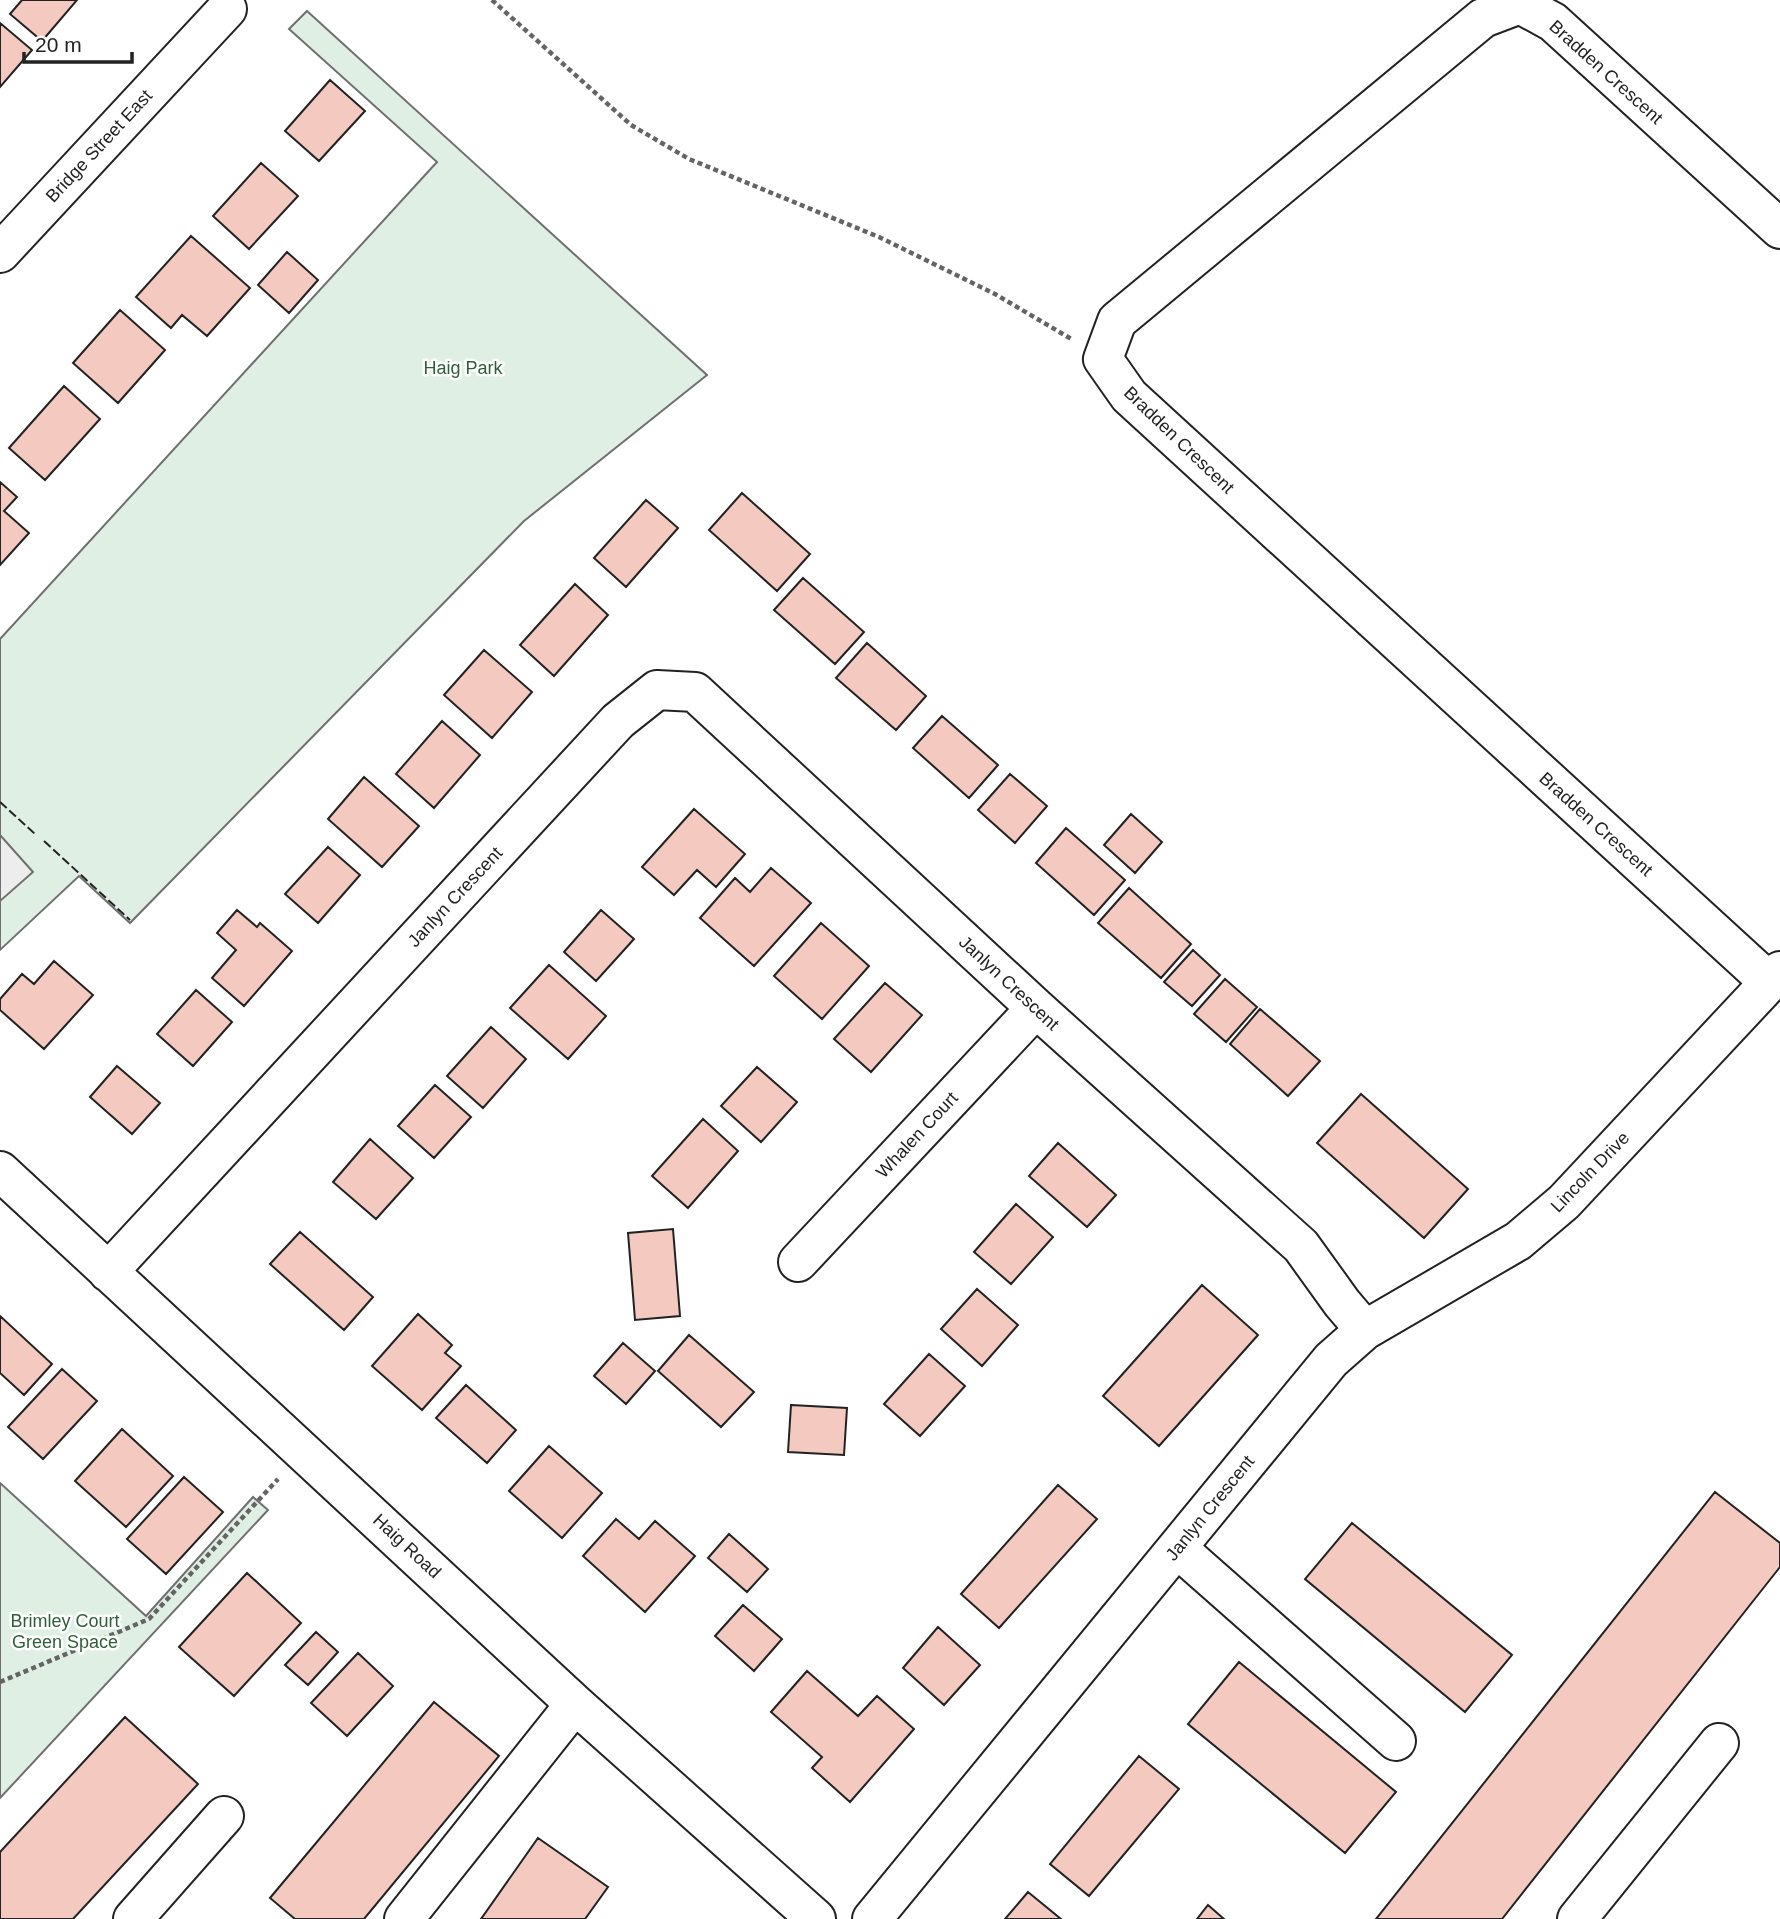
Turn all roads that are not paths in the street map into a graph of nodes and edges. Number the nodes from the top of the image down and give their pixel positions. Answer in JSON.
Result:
{"nodes":[{"id":1,"x":227,"y":9,"type":"dead end"},
{"id":2,"x":1780,"y":229,"type":"edge"},
{"id":3,"x":0,"y":253,"type":"edge"},
{"id":4,"x":1774,"y":976,"type":"edge"},
{"id":5,"x":1036,"y":1008,"type":"junction"},
{"id":6,"x":0,"y":1171,"type":"edge"},
{"id":7,"x":798,"y":1262,"type":"dead end"},
{"id":8,"x":108,"y":1272,"type":"junction"},
{"id":9,"x":1365,"y":1330,"type":"junction"},
{"id":10,"x":1177,"y":1548,"type":"junction"},
{"id":11,"x":575,"y":1704,"type":"junction"},
{"id":12,"x":1396,"y":1741,"type":"dead end"},
{"id":13,"x":1718,"y":1743,"type":"dead end"},
{"id":14,"x":224,"y":1816,"type":"dead end"},
{"id":15,"x":133,"y":1919,"type":"edge"},
{"id":16,"x":404,"y":1919,"type":"edge"},
{"id":17,"x":816,"y":1919,"type":"edge"},
{"id":18,"x":872,"y":1919,"type":"edge"},
{"id":19,"x":1577,"y":1919,"type":"edge"}],
"edges":[{"from":1,"to":3,"type":"street","name":"Bridge Street East"},
{"from":2,"to":4,"type":"street","name":"Bradden Crescent"},
{"from":4,"to":9,"type":"street","name":"Lincoln Drive"},
{"from":5,"to":7,"type":"street","name":"Whalen Court"},
{"from":5,"to":8,"type":"street","name":"Janlyn Crescent"},
{"from":5,"to":9,"type":"street","name":"Janlyn Crescent"},
{"from":6,"to":8,"type":"street","name":"Haig Road"},
{"from":8,"to":11,"type":"street","name":"Haig Road"},
{"from":9,"to":10,"type":"street","name":"Janlyn Crescent"},
{"from":10,"to":12,"type":"street"},
{"from":10,"to":18,"type":"street","name":"Janlyn Crescent"},
{"from":11,"to":16,"type":"street"},
{"from":11,"to":17,"type":"street","name":"Haig Road"},
{"from":13,"to":19,"type":"street"},
{"from":14,"to":15,"type":"street"}]}
